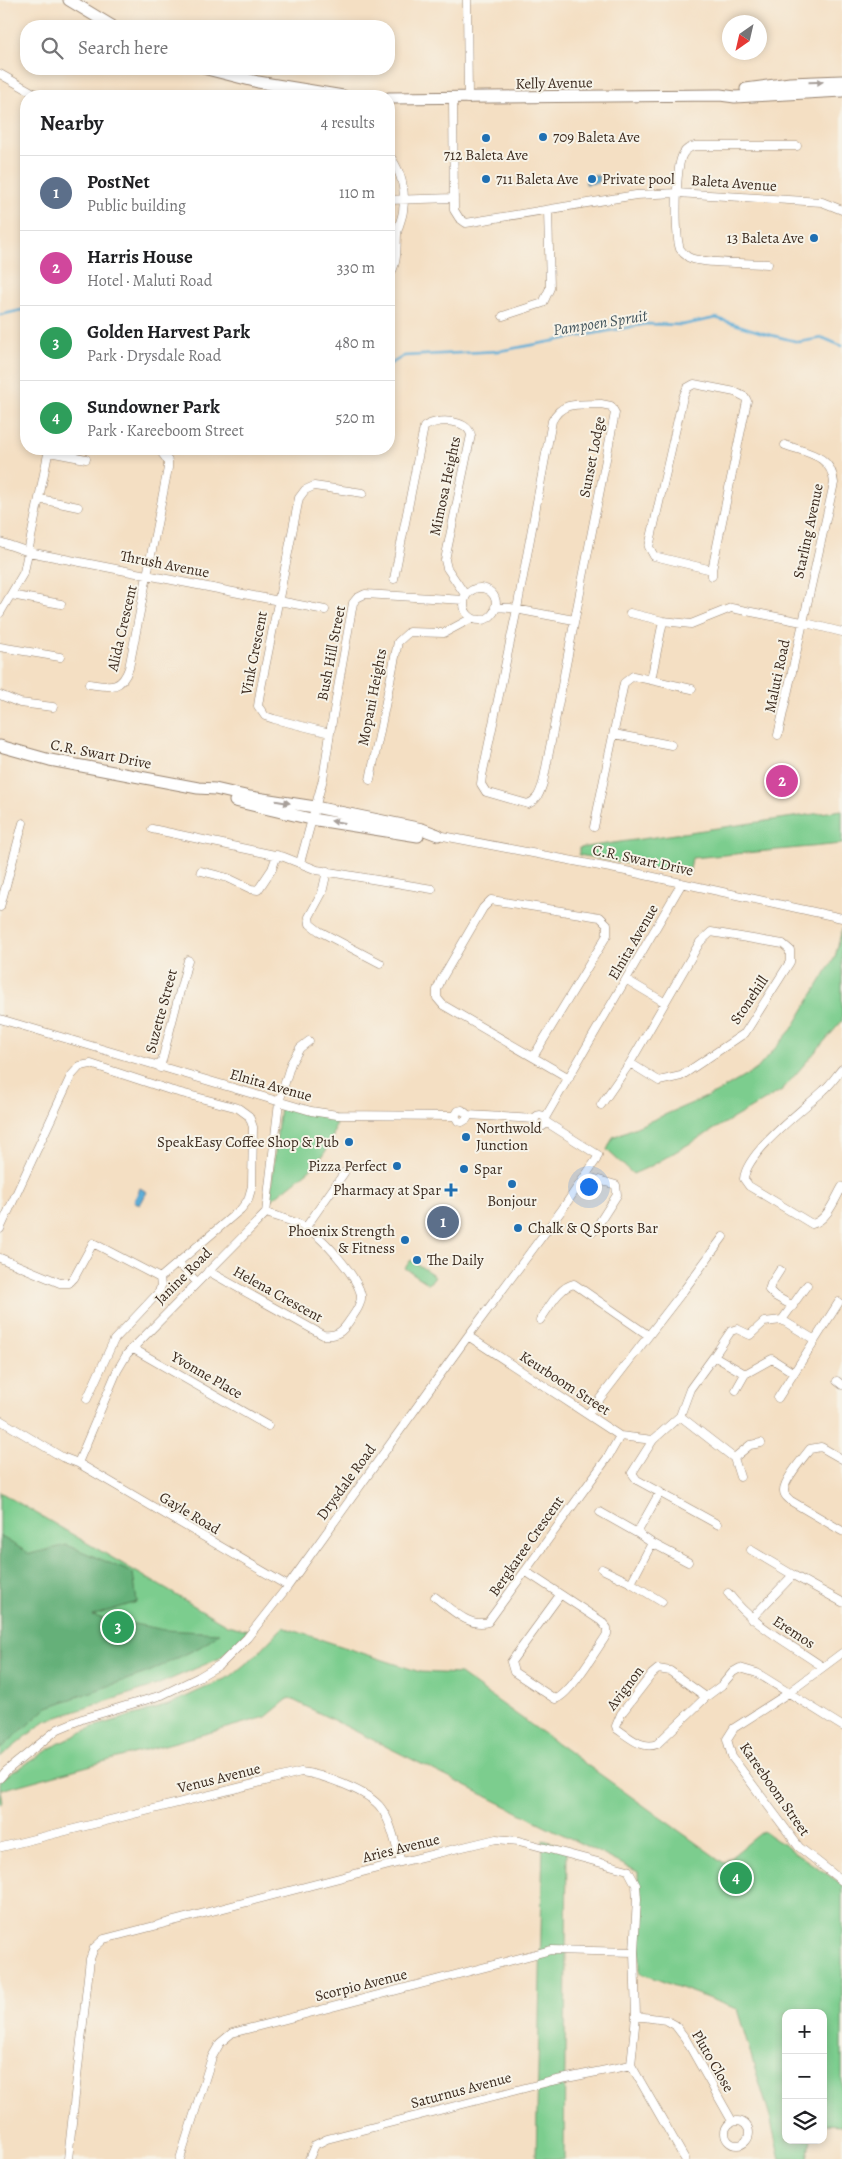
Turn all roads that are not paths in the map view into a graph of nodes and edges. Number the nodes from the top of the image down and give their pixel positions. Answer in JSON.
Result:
{"nodes":[{"id":1,"x":69,"y":0,"type":"edge"},
{"id":2,"x":467,"y":0,"type":"edge"},
{"id":3,"x":102,"y":20,"type":"edge"},
{"id":4,"x":0,"y":74,"type":"edge"},
{"id":5,"x":231,"y":75,"type":"edge"},
{"id":6,"x":842,"y":81,"type":"edge"},
{"id":7,"x":28,"y":90,"type":"edge"},
{"id":8,"x":307,"y":90,"type":"edge"},
{"id":9,"x":842,"y":91,"type":"edge"},
{"id":10,"x":821,"y":92,"type":"junction"},
{"id":11,"x":720,"y":95,"type":"junction"},
{"id":12,"x":395,"y":98,"type":"edge"},
{"id":13,"x":453,"y":99,"type":"junction"},
{"id":14,"x":468,"y":99,"type":"junction"},
{"id":15,"x":842,"y":100,"type":"edge"},
{"id":16,"x":797,"y":146,"type":"dead end"},
{"id":17,"x":395,"y":165,"type":"edge"},
{"id":18,"x":677,"y":193,"type":"junction"},
{"id":19,"x":454,"y":198,"type":"junction"},
{"id":20,"x":404,"y":199,"type":"junction"},
{"id":21,"x":395,"y":200,"type":"edge"},
{"id":22,"x":548,"y":210,"type":"junction"},
{"id":23,"x":842,"y":210,"type":"edge"},
{"id":24,"x":395,"y":264,"type":"edge"},
{"id":25,"x":768,"y":264,"type":"dead end"},
{"id":26,"x":502,"y":316,"type":"dead end"},
{"id":27,"x":785,"y":445,"type":"dead end"},
{"id":28,"x":48,"y":455,"type":"edge"},
{"id":29,"x":70,"y":455,"type":"edge"},
{"id":30,"x":164,"y":455,"type":"edge"},
{"id":31,"x":86,"y":459,"type":"dead end"},
{"id":32,"x":362,"y":493,"type":"dead end"},
{"id":33,"x":40,"y":499,"type":"junction"},
{"id":34,"x":78,"y":507,"type":"dead end"},
{"id":35,"x":0,"y":542,"type":"edge"},
{"id":36,"x":29,"y":552,"type":"junction"},
{"id":37,"x":712,"y":573,"type":"joint"},
{"id":38,"x":148,"y":575,"type":"junction"},
{"id":39,"x":394,"y":579,"type":"dead end"},
{"id":40,"x":11,"y":595,"type":"junction"},
{"id":41,"x":465,"y":598,"type":"junction"},
{"id":42,"x":278,"y":600,"type":"junction"},
{"id":43,"x":61,"y":604,"type":"dead end"},
{"id":44,"x":495,"y":607,"type":"junction"},
{"id":45,"x":517,"y":609,"type":"junction"},
{"id":46,"x":325,"y":610,"type":"dead end"},
{"id":47,"x":630,"y":612,"type":"dead end"},
{"id":48,"x":0,"y":613,"type":"edge"},
{"id":49,"x":472,"y":618,"type":"junction"},
{"id":50,"x":574,"y":620,"type":"junction"},
{"id":51,"x":663,"y":622,"type":"junction"},
{"id":52,"x":802,"y":622,"type":"junction"},
{"id":53,"x":842,"y":632,"type":"edge"},
{"id":54,"x":0,"y":647,"type":"edge"},
{"id":55,"x":60,"y":657,"type":"dead end"},
{"id":56,"x":651,"y":680,"type":"junction"},
{"id":57,"x":89,"y":684,"type":"dead end"},
{"id":58,"x":692,"y":689,"type":"dead end"},
{"id":59,"x":0,"y":695,"type":"edge"},
{"id":60,"x":53,"y":707,"type":"dead end"},
{"id":61,"x":330,"y":733,"type":"junction"},
{"id":62,"x":614,"y":734,"type":"junction"},
{"id":63,"x":778,"y":735,"type":"dead end"},
{"id":64,"x":671,"y":745,"type":"dead end"},
{"id":65,"x":0,"y":746,"type":"edge"},
{"id":66,"x":370,"y":780,"type":"dead end"},
{"id":67,"x":198,"y":788,"type":"junction"},
{"id":68,"x":315,"y":807,"type":"junction"},
{"id":69,"x":311,"y":818,"type":"junction"},
{"id":70,"x":23,"y":823,"type":"dead end"},
{"id":71,"x":594,"y":827,"type":"dead end"},
{"id":72,"x":152,"y":829,"type":"dead end"},
{"id":73,"x":438,"y":834,"type":"junction"},
{"id":74,"x":277,"y":855,"type":"junction"},
{"id":75,"x":300,"y":863,"type":"junction"},
{"id":76,"x":200,"y":871,"type":"dead end"},
{"id":77,"x":327,"y":871,"type":"junction"},
{"id":78,"x":682,"y":883,"type":"junction"},
{"id":79,"x":432,"y":889,"type":"dead end"},
{"id":80,"x":0,"y":907,"type":"edge"},
{"id":81,"x":842,"y":918,"type":"edge"},
{"id":82,"x":188,"y":960,"type":"dead end"},
{"id":83,"x":380,"y":962,"type":"dead end"},
{"id":84,"x":627,"y":980,"type":"junction"},
{"id":85,"x":664,"y":1002,"type":"junction"},
{"id":86,"x":0,"y":1019,"type":"edge"},
{"id":87,"x":309,"y":1041,"type":"dead end"},
{"id":88,"x":533,"y":1057,"type":"junction"},
{"id":89,"x":630,"y":1064,"type":"junction"},
{"id":90,"x":160,"y":1068,"type":"junction"},
{"id":91,"x":842,"y":1069,"type":"edge"},
{"id":92,"x":569,"y":1078,"type":"junction"},
{"id":93,"x":279,"y":1102,"type":"junction"},
{"id":94,"x":602,"y":1105,"type":"dead end"},
{"id":95,"x":546,"y":1120,"type":"junction"},
{"id":96,"x":344,"y":1174,"type":"dead end"},
{"id":97,"x":585,"y":1176,"type":"junction"},
{"id":98,"x":842,"y":1187,"type":"edge"},
{"id":99,"x":266,"y":1213,"type":"junction"},
{"id":100,"x":306,"y":1227,"type":"junction"},
{"id":101,"x":0,"y":1229,"type":"edge"},
{"id":102,"x":594,"y":1231,"type":"dead end"},
{"id":103,"x":723,"y":1236,"type":"dead end"},
{"id":104,"x":0,"y":1258,"type":"edge"},
{"id":105,"x":178,"y":1263,"type":"junction"},
{"id":106,"x":780,"y":1270,"type":"dead end"},
{"id":107,"x":208,"y":1271,"type":"junction"},
{"id":108,"x":160,"y":1278,"type":"junction"},
{"id":109,"x":197,"y":1282,"type":"junction"},
{"id":110,"x":807,"y":1285,"type":"dead end"},
{"id":111,"x":839,"y":1302,"type":"dead end"},
{"id":112,"x":793,"y":1306,"type":"junction"},
{"id":113,"x":540,"y":1320,"type":"dead end"},
{"id":114,"x":782,"y":1320,"type":"junction"},
{"id":115,"x":648,"y":1335,"type":"junction"},
{"id":116,"x":468,"y":1336,"type":"junction"},
{"id":117,"x":815,"y":1340,"type":"junction"},
{"id":118,"x":132,"y":1348,"type":"junction"},
{"id":119,"x":714,"y":1356,"type":"junction"},
{"id":120,"x":794,"y":1373,"type":"junction"},
{"id":121,"x":745,"y":1374,"type":"junction"},
{"id":122,"x":736,"y":1390,"type":"dead end"},
{"id":123,"x":778,"y":1398,"type":"dead end"},
{"id":124,"x":87,"y":1399,"type":"dead end"},
{"id":125,"x":588,"y":1414,"type":"junction"},
{"id":126,"x":680,"y":1416,"type":"junction"},
{"id":127,"x":0,"y":1420,"type":"edge"},
{"id":128,"x":268,"y":1426,"type":"dead end"},
{"id":129,"x":620,"y":1436,"type":"junction"},
{"id":130,"x":653,"y":1440,"type":"junction"},
{"id":131,"x":762,"y":1443,"type":"dead end"},
{"id":132,"x":734,"y":1458,"type":"junction"},
{"id":133,"x":842,"y":1459,"type":"edge"},
{"id":134,"x":78,"y":1463,"type":"junction"},
{"id":135,"x":740,"y":1477,"type":"dead end"},
{"id":136,"x":660,"y":1492,"type":"junction"},
{"id":137,"x":600,"y":1512,"type":"dead end"},
{"id":138,"x":717,"y":1524,"type":"dead end"},
{"id":139,"x":842,"y":1531,"type":"edge"},
{"id":140,"x":637,"y":1533,"type":"junction"},
{"id":141,"x":652,"y":1543,"type":"junction"},
{"id":142,"x":751,"y":1550,"type":"dead end"},
{"id":143,"x":688,"y":1562,"type":"dead end"},
{"id":144,"x":602,"y":1568,"type":"dead end"},
{"id":145,"x":525,"y":1571,"type":"junction"},
{"id":146,"x":793,"y":1575,"type":"junction"},
{"id":147,"x":631,"y":1583,"type":"junction"},
{"id":148,"x":288,"y":1586,"type":"junction"},
{"id":149,"x":728,"y":1592,"type":"dead end"},
{"id":150,"x":560,"y":1595,"type":"junction"},
{"id":151,"x":435,"y":1597,"type":"dead end"},
{"id":152,"x":662,"y":1602,"type":"dead end"},
{"id":153,"x":842,"y":1602,"type":"edge"},
{"id":154,"x":751,"y":1619,"type":"junction"},
{"id":155,"x":842,"y":1653,"type":"edge"},
{"id":156,"x":823,"y":1667,"type":"junction"},
{"id":157,"x":787,"y":1694,"type":"junction"},
{"id":158,"x":706,"y":1696,"type":"junction"},
{"id":159,"x":842,"y":1726,"type":"edge"},
{"id":160,"x":3,"y":1770,"type":"edge"},
{"id":161,"x":0,"y":1778,"type":"edge"},
{"id":162,"x":2,"y":1847,"type":"dead end"},
{"id":163,"x":401,"y":1862,"type":"junction"},
{"id":164,"x":842,"y":1881,"type":"edge"},
{"id":165,"x":634,"y":1952,"type":"junction"},
{"id":166,"x":636,"y":2016,"type":"junction"},
{"id":167,"x":631,"y":2065,"type":"junction"},
{"id":168,"x":732,"y":2121,"type":"dead end"},
{"id":169,"x":68,"y":2159,"type":"edge"},
{"id":170,"x":180,"y":2159,"type":"edge"},
{"id":171,"x":309,"y":2159,"type":"edge"},
{"id":172,"x":685,"y":2159,"type":"edge"}],
"edges":[{"from":1,"to":3,"type":"street"},
{"from":2,"to":14,"type":"street"},
{"from":4,"to":7,"type":"street"},
{"from":5,"to":8,"type":"street"},
{"from":11,"to":6,"type":"street","name":"Kelly Avenue","one_way":true},
{"from":9,"to":10,"type":"street","name":"Kelly Avenue"},
{"from":10,"to":11,"type":"street","name":"Kelly Avenue"},
{"from":10,"to":15,"type":"street"},
{"from":11,"to":14,"type":"street","name":"Kelly Avenue"},
{"from":12,"to":13,"type":"street","name":"Kelly Avenue"},
{"from":13,"to":14,"type":"street","name":"Kelly Avenue"},
{"from":13,"to":19,"type":"street"},
{"from":16,"to":18,"type":"street"},
{"from":17,"to":20,"type":"street"},
{"from":18,"to":22,"type":"street","name":"Baleta Avenue"},
{"from":18,"to":23,"type":"street","name":"Baleta Avenue"},
{"from":18,"to":25,"type":"street"},
{"from":19,"to":20,"type":"street"},
{"from":19,"to":22,"type":"street","name":"Baleta Avenue"},
{"from":20,"to":21,"type":"street"},
{"from":20,"to":24,"type":"street"},
{"from":22,"to":26,"type":"street"},
{"from":27,"to":52,"type":"street","name":"Starling Avenue"},
{"from":28,"to":33,"type":"street"},
{"from":29,"to":31,"type":"street"},
{"from":30,"to":38,"type":"street","name":"Alida Crescent"},
{"from":32,"to":42,"type":"street"},
{"from":33,"to":34,"type":"street"},
{"from":33,"to":36,"type":"street"},
{"from":35,"to":36,"type":"street","name":"Thrush Avenue"},
{"from":36,"to":38,"type":"street","name":"Thrush Avenue"},
{"from":36,"to":40,"type":"street"},
{"from":37,"to":37,"type":"street"},
{"from":38,"to":42,"type":"street","name":"Thrush Avenue"},
{"from":38,"to":57,"type":"street","name":"Alida Crescent"},
{"from":39,"to":41,"type":"street","name":"Mimosa Heights"},
{"from":40,"to":43,"type":"street"},
{"from":40,"to":48,"type":"street"},
{"from":41,"to":44,"type":"street"},
{"from":41,"to":49,"type":"street"},
{"from":41,"to":61,"type":"street","name":"Bush Hill Street"},
{"from":42,"to":46,"type":"street","name":"Thrush Avenue"},
{"from":42,"to":61,"type":"street","name":"Vink Crescent"},
{"from":44,"to":45,"type":"street"},
{"from":44,"to":49,"type":"street"},
{"from":45,"to":50,"type":"street"},
{"from":45,"to":50,"type":"street","name":"Sunset Lodge"},
{"from":45,"to":50,"type":"street","name":"Sunset Lodge"},
{"from":47,"to":51,"type":"street"},
{"from":49,"to":66,"type":"street","name":"Mopani Heights"},
{"from":51,"to":52,"type":"street"},
{"from":51,"to":56,"type":"street"},
{"from":52,"to":53,"type":"street"},
{"from":52,"to":63,"type":"street","name":"Maluti Road"},
{"from":54,"to":55,"type":"street"},
{"from":56,"to":58,"type":"street"},
{"from":56,"to":62,"type":"street"},
{"from":59,"to":60,"type":"street"},
{"from":61,"to":68,"type":"street"},
{"from":62,"to":64,"type":"street"},
{"from":62,"to":71,"type":"street"},
{"from":65,"to":67,"type":"street","name":"C.R. Swart Drive"},
{"from":67,"to":68,"type":"street","name":"C.R. Swart Drive","one_way":true},
{"from":67,"to":69,"type":"street","name":"C.R. Swart Drive"},
{"from":68,"to":69,"type":"street"},
{"from":68,"to":73,"type":"street","name":"C.R. Swart Drive"},
{"from":73,"to":69,"type":"street","name":"C.R. Swart Drive","one_way":true},
{"from":69,"to":75,"type":"street"},
{"from":70,"to":80,"type":"street"},
{"from":72,"to":74,"type":"street"},
{"from":73,"to":78,"type":"street","name":"C.R. Swart Drive"},
{"from":74,"to":75,"type":"street"},
{"from":74,"to":76,"type":"street"},
{"from":75,"to":77,"type":"street"},
{"from":77,"to":79,"type":"street"},
{"from":77,"to":83,"type":"street"},
{"from":78,"to":81,"type":"street","name":"C.R. Swart Drive"},
{"from":78,"to":84,"type":"street","name":"Elnita Avenue"},
{"from":82,"to":90,"type":"street","name":"Suzette Street"},
{"from":84,"to":85,"type":"street"},
{"from":84,"to":92,"type":"street","name":"Elnita Avenue"},
{"from":85,"to":89,"type":"street","name":"Stonehill"},
{"from":85,"to":89,"type":"street","name":"Stonehill"},
{"from":86,"to":90,"type":"street","name":"Elnita Avenue"},
{"from":87,"to":93,"type":"street"},
{"from":88,"to":88,"type":"street"},
{"from":88,"to":92,"type":"street"},
{"from":89,"to":94,"type":"street"},
{"from":90,"to":93,"type":"street","name":"Elnita Avenue"},
{"from":91,"to":98,"type":"street"},
{"from":92,"to":95,"type":"street","name":"Elnita Avenue"},
{"from":93,"to":95,"type":"street","name":"Elnita Avenue"},
{"from":93,"to":99,"type":"street"},
{"from":95,"to":97,"type":"street","name":"Drysdale Road"},
{"from":96,"to":100,"type":"street"},
{"from":97,"to":102,"type":"street"},
{"from":97,"to":116,"type":"street","name":"Drysdale Road"},
{"from":99,"to":100,"type":"street","name":"Helena Crescent"},
{"from":99,"to":107,"type":"street","name":"Janine Road"},
{"from":100,"to":107,"type":"street","name":"Helena Crescent"},
{"from":101,"to":105,"type":"street"},
{"from":103,"to":115,"type":"street"},
{"from":104,"to":108,"type":"street"},
{"from":105,"to":108,"type":"street"},
{"from":105,"to":109,"type":"street"},
{"from":106,"to":112,"type":"street"},
{"from":107,"to":109,"type":"street","name":"Janine Road"},
{"from":108,"to":124,"type":"street"},
{"from":109,"to":118,"type":"street","name":"Janine Road"},
{"from":110,"to":112,"type":"street"},
{"from":111,"to":117,"type":"street"},
{"from":112,"to":114,"type":"street"},
{"from":113,"to":115,"type":"street"},
{"from":114,"to":117,"type":"street"},
{"from":114,"to":119,"type":"street"},
{"from":115,"to":125,"type":"street"},
{"from":116,"to":125,"type":"street","name":"Keurboom Street"},
{"from":116,"to":148,"type":"street","name":"Drysdale Road"},
{"from":117,"to":120,"type":"street"},
{"from":118,"to":128,"type":"street","name":"Yvonne Place"},
{"from":118,"to":134,"type":"street","name":"Janine Road"},
{"from":119,"to":121,"type":"street"},
{"from":119,"to":126,"type":"street"},
{"from":120,"to":121,"type":"street"},
{"from":120,"to":123,"type":"street"},
{"from":121,"to":122,"type":"street"},
{"from":125,"to":129,"type":"street","name":"Keurboom Street"},
{"from":126,"to":130,"type":"street"},
{"from":126,"to":132,"type":"street"},
{"from":127,"to":134,"type":"street","name":"Gayle Road"},
{"from":129,"to":130,"type":"street","name":"Keurboom Street"},
{"from":129,"to":145,"type":"street","name":"Bergkaree Crescent"},
{"from":130,"to":136,"type":"street"},
{"from":131,"to":132,"type":"street"},
{"from":132,"to":135,"type":"street"},
{"from":133,"to":139,"type":"street"},
{"from":134,"to":148,"type":"street","name":"Gayle Road"},
{"from":136,"to":138,"type":"street"},
{"from":136,"to":140,"type":"street"},
{"from":137,"to":140,"type":"street"},
{"from":140,"to":141,"type":"street"},
{"from":141,"to":143,"type":"street"},
{"from":141,"to":147,"type":"street"},
{"from":142,"to":146,"type":"street"},
{"from":144,"to":147,"type":"street"},
{"from":145,"to":150,"type":"street"},
{"from":145,"to":151,"type":"street","name":"Bergkaree Crescent"},
{"from":146,"to":153,"type":"street"},
{"from":146,"to":154,"type":"street","name":"Eremos"},
{"from":147,"to":152,"type":"street"},
{"from":148,"to":160,"type":"street","name":"Drysdale Road"},
{"from":149,"to":154,"type":"street","name":"Eremos"},
{"from":150,"to":150,"type":"street"},
{"from":154,"to":156,"type":"street","name":"Eremos"},
{"from":155,"to":156,"type":"street"},
{"from":156,"to":157,"type":"street"},
{"from":157,"to":158,"type":"street","name":"Avignon"},
{"from":157,"to":159,"type":"street"},
{"from":157,"to":164,"type":"street","name":"Kareeboom Street"},
{"from":158,"to":158,"type":"street","name":"Avignon"},
{"from":160,"to":161,"type":"street","name":"Drysdale Road"},
{"from":162,"to":163,"type":"street","name":"Venus Avenue"},
{"from":163,"to":165,"type":"street","name":"Aries Avenue"},
{"from":163,"to":169,"type":"street","name":"Aries Avenue"},
{"from":165,"to":166,"type":"street","name":"Aries Avenue"},
{"from":165,"to":170,"type":"street","name":"Scorpio Avenue"},
{"from":166,"to":167,"type":"street","name":"Aries Avenue"},
{"from":166,"to":168,"type":"street","name":"Pluto Close"},
{"from":167,"to":171,"type":"street","name":"Saturnus Avenue"},
{"from":167,"to":172,"type":"street"}]}
